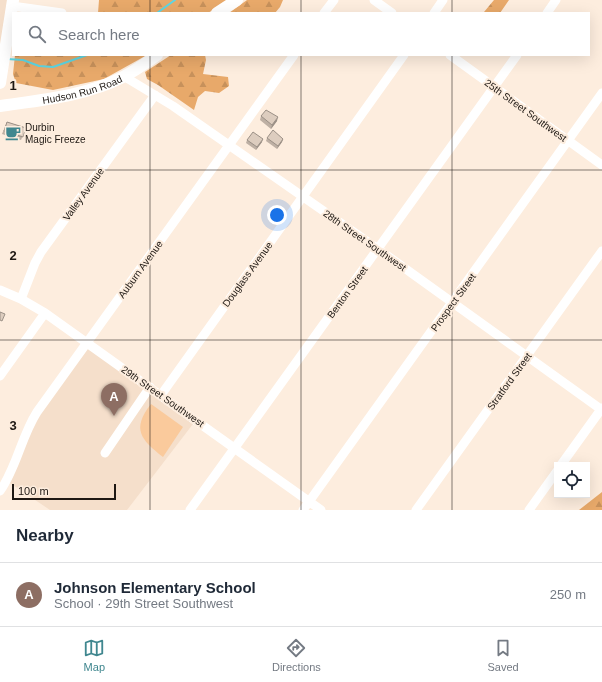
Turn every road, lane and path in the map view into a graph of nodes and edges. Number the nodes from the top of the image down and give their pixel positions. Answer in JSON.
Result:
{"nodes":[{"id":1,"x":236,"y":0,"type":"edge"},
{"id":2,"x":334,"y":0,"type":"edge"},
{"id":3,"x":374,"y":0,"type":"edge"},
{"id":4,"x":443,"y":0,"type":"edge"},
{"id":5,"x":556,"y":0,"type":"edge"},
{"id":6,"x":13,"y":3,"type":"edge"},
{"id":7,"x":32,"y":5,"type":"edge"},
{"id":8,"x":58,"y":12,"type":"edge"},
{"id":9,"x":218,"y":12,"type":"edge"},
{"id":10,"x":325,"y":12,"type":"edge"},
{"id":11,"x":391,"y":12,"type":"edge"},
{"id":12,"x":435,"y":12,"type":"edge"},
{"id":13,"x":548,"y":12,"type":"edge"},
{"id":14,"x":5,"y":26,"type":"edge"},
{"id":15,"x":4,"y":47,"type":"edge"},
{"id":16,"x":156,"y":56,"type":"edge"},
{"id":17,"x":293,"y":56,"type":"edge"},
{"id":18,"x":403,"y":56,"type":"edge"},
{"id":19,"x":451,"y":56,"type":"edge"},
{"id":20,"x":516,"y":56,"type":"edge"},
{"id":21,"x":1,"y":77,"type":"edge"},
{"id":22,"x":124,"y":77,"type":"junction"},
{"id":23,"x":494,"y":87,"type":"junction"},
{"id":24,"x":602,"y":94,"type":"edge"},
{"id":25,"x":155,"y":95,"type":"junction"},
{"id":26,"x":0,"y":106,"type":"edge"},
{"id":27,"x":568,"y":140,"type":"junction"},
{"id":28,"x":230,"y":145,"type":"junction"},
{"id":29,"x":602,"y":165,"type":"edge"},
{"id":30,"x":303,"y":196,"type":"junction"},
{"id":31,"x":378,"y":249,"type":"junction"},
{"id":32,"x":602,"y":251,"type":"edge"},
{"id":33,"x":0,"y":290,"type":"edge"},
{"id":34,"x":21,"y":299,"type":"junction"},
{"id":35,"x":453,"y":302,"type":"junction"},
{"id":36,"x":45,"y":313,"type":"junction"},
{"id":37,"x":87,"y":342,"type":"junction"},
{"id":38,"x":527,"y":356,"type":"junction"},
{"id":39,"x":0,"y":376,"type":"edge"},
{"id":40,"x":150,"y":387,"type":"junction"},
{"id":41,"x":160,"y":395,"type":"junction"},
{"id":42,"x":602,"y":409,"type":"edge"},
{"id":43,"x":235,"y":448,"type":"junction"},
{"id":44,"x":105,"y":453,"type":"dead end"},
{"id":45,"x":563,"y":462,"type":"edge"},
{"id":46,"x":554,"y":475,"type":"edge"},
{"id":47,"x":0,"y":491,"type":"edge"},
{"id":48,"x":310,"y":502,"type":"junction"},
{"id":49,"x":190,"y":510,"type":"edge"},
{"id":50,"x":303,"y":510,"type":"edge"},
{"id":51,"x":321,"y":510,"type":"edge"},
{"id":52,"x":416,"y":510,"type":"edge"},
{"id":53,"x":529,"y":510,"type":"edge"}],
"edges":[{"from":1,"to":9,"type":"main road"},
{"from":2,"to":10,"type":"street"},
{"from":3,"to":11,"type":"street"},
{"from":4,"to":12,"type":"street"},
{"from":5,"to":13,"type":"street"},
{"from":6,"to":7,"type":"street"},
{"from":6,"to":14,"type":"main road"},
{"from":7,"to":8,"type":"street"},
{"from":14,"to":15,"type":"main road"},
{"from":15,"to":21,"type":"main road"},
{"from":16,"to":22,"type":"main road","name":"Hudson Run Road"},
{"from":17,"to":28,"type":"street","name":"Auburn Avenue"},
{"from":18,"to":30,"type":"street","name":"Douglass Avenue"},
{"from":19,"to":23,"type":"street","name":"25th Street Southwest"},
{"from":20,"to":23,"type":"street","name":"Benton Street"},
{"from":22,"to":25,"type":"street","name":"28th Street Southwest"},
{"from":22,"to":26,"type":"main road","name":"Hudson Run Road"},
{"from":23,"to":27,"type":"street","name":"25th Street Southwest"},
{"from":23,"to":31,"type":"street","name":"Benton Street"},
{"from":24,"to":27,"type":"street","name":"Prospect Street"},
{"from":25,"to":28,"type":"street","name":"28th Street Southwest"},
{"from":25,"to":34,"type":"street","name":"Valley Avenue"},
{"from":27,"to":29,"type":"street","name":"25th Street Southwest"},
{"from":27,"to":35,"type":"street","name":"Prospect Street"},
{"from":28,"to":30,"type":"street","name":"28th Street Southwest"},
{"from":28,"to":37,"type":"street","name":"Auburn Avenue"},
{"from":30,"to":31,"type":"street","name":"28th Street Southwest"},
{"from":30,"to":41,"type":"street","name":"Douglass Avenue"},
{"from":31,"to":35,"type":"street","name":"28th Street Southwest"},
{"from":31,"to":43,"type":"street","name":"Benton Street"},
{"from":32,"to":38,"type":"street","name":"Stratford Street"},
{"from":33,"to":34,"type":"street","name":"29th Street Southwest"},
{"from":34,"to":36,"type":"street","name":"29th Street Southwest"},
{"from":35,"to":38,"type":"street","name":"28th Street Southwest"},
{"from":35,"to":48,"type":"street","name":"Prospect Street"},
{"from":36,"to":37,"type":"street","name":"29th Street Southwest"},
{"from":36,"to":39,"type":"street"},
{"from":37,"to":40,"type":"street","name":"29th Street Southwest"},
{"from":37,"to":47,"type":"street","name":"Auburn Avenue"},
{"from":38,"to":42,"type":"street","name":"28th Street Southwest"},
{"from":38,"to":52,"type":"street","name":"Stratford Street"},
{"from":40,"to":41,"type":"street","name":"29th Street Southwest"},
{"from":40,"to":44,"type":"street"},
{"from":41,"to":43,"type":"street","name":"29th Street Southwest"},
{"from":42,"to":45,"type":"street"},
{"from":43,"to":48,"type":"street","name":"29th Street Southwest"},
{"from":43,"to":49,"type":"street","name":"Benton Street"},
{"from":46,"to":53,"type":"street"},
{"from":48,"to":50,"type":"street","name":"Prospect Street"},
{"from":48,"to":51,"type":"street","name":"29th Street Southwest"}]}
